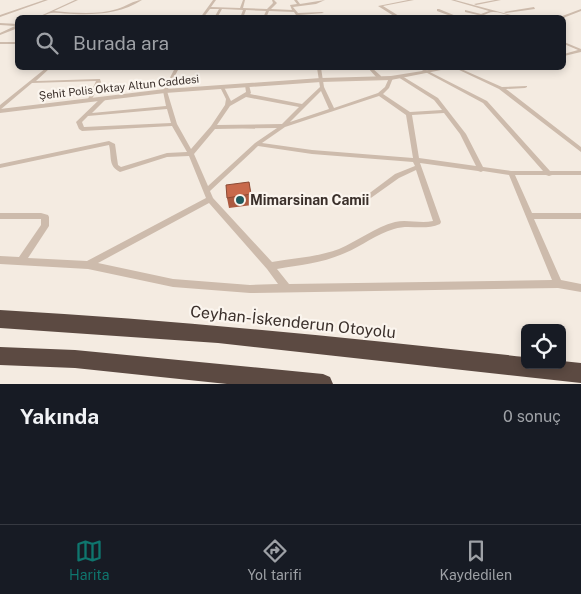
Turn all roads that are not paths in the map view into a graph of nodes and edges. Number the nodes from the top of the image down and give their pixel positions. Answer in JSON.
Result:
{"nodes":[{"id":1,"x":46,"y":0,"type":"edge"},
{"id":2,"x":77,"y":0,"type":"edge"},
{"id":3,"x":141,"y":0,"type":"edge"},
{"id":4,"x":215,"y":0,"type":"edge"},
{"id":5,"x":244,"y":0,"type":"edge"},
{"id":6,"x":273,"y":0,"type":"edge"},
{"id":7,"x":295,"y":0,"type":"edge"},
{"id":8,"x":311,"y":0,"type":"edge"},
{"id":9,"x":324,"y":0,"type":"edge"},
{"id":10,"x":413,"y":0,"type":"edge"},
{"id":11,"x":454,"y":0,"type":"edge"},
{"id":12,"x":500,"y":0,"type":"edge"},
{"id":13,"x":315,"y":4,"type":"junction"},
{"id":14,"x":299,"y":5,"type":"junction"},
{"id":15,"x":473,"y":5,"type":"junction"},
{"id":16,"x":210,"y":8,"type":"junction"},
{"id":17,"x":221,"y":8,"type":"junction"},
{"id":18,"x":534,"y":8,"type":"dead end"},
{"id":19,"x":0,"y":9,"type":"edge"},
{"id":20,"x":243,"y":9,"type":"junction"},
{"id":21,"x":16,"y":10,"type":"junction"},
{"id":22,"x":268,"y":10,"type":"junction"},
{"id":23,"x":438,"y":10,"type":"dead end"},
{"id":24,"x":493,"y":10,"type":"junction"},
{"id":25,"x":581,"y":10,"type":"edge"},
{"id":26,"x":466,"y":11,"type":"dead end"},
{"id":27,"x":49,"y":12,"type":"junction"},
{"id":28,"x":322,"y":13,"type":"joint"},
{"id":29,"x":504,"y":13,"type":"junction"},
{"id":30,"x":102,"y":14,"type":"joint"},
{"id":31,"x":297,"y":14,"type":"edge"},
{"id":32,"x":43,"y":15,"type":"edge"},
{"id":33,"x":204,"y":15,"type":"edge"},
{"id":34,"x":217,"y":15,"type":"edge"},
{"id":35,"x":242,"y":15,"type":"edge"},
{"id":36,"x":266,"y":15,"type":"edge"},
{"id":37,"x":396,"y":15,"type":"edge"},
{"id":38,"x":452,"y":15,"type":"edge"},
{"id":39,"x":481,"y":15,"type":"joint"},
{"id":40,"x":511,"y":15,"type":"edge"},
{"id":41,"x":566,"y":15,"type":"edge"},
{"id":42,"x":0,"y":16,"type":"edge"},
{"id":43,"x":0,"y":24,"type":"edge"},
{"id":44,"x":15,"y":25,"type":"edge"},
{"id":45,"x":15,"y":26,"type":"edge"},
{"id":46,"x":0,"y":34,"type":"edge"},
{"id":47,"x":15,"y":43,"type":"edge"},
{"id":48,"x":0,"y":44,"type":"edge"},
{"id":49,"x":566,"y":44,"type":"edge"},
{"id":50,"x":566,"y":54,"type":"edge"},
{"id":51,"x":46,"y":70,"type":"edge"},
{"id":52,"x":176,"y":70,"type":"edge"},
{"id":53,"x":319,"y":70,"type":"edge"},
{"id":54,"x":372,"y":70,"type":"edge"},
{"id":55,"x":423,"y":70,"type":"edge"},
{"id":56,"x":437,"y":70,"type":"edge"},
{"id":57,"x":461,"y":70,"type":"edge"},
{"id":58,"x":426,"y":72,"type":"junction"},
{"id":59,"x":379,"y":77,"type":"junction"},
{"id":60,"x":400,"y":77,"type":"junction"},
{"id":61,"x":391,"y":78,"type":"junction"},
{"id":62,"x":33,"y":82,"type":"junction"},
{"id":63,"x":322,"y":83,"type":"junction"},
{"id":64,"x":247,"y":86,"type":"junction"},
{"id":65,"x":222,"y":87,"type":"junction"},
{"id":66,"x":525,"y":87,"type":"dead end"},
{"id":67,"x":501,"y":88,"type":"junction"},
{"id":68,"x":165,"y":91,"type":"junction"},
{"id":69,"x":380,"y":94,"type":"junction"},
{"id":70,"x":246,"y":95,"type":"junction"},
{"id":71,"x":104,"y":98,"type":"junction"},
{"id":72,"x":90,"y":99,"type":"junction"},
{"id":73,"x":228,"y":105,"type":"junction"},
{"id":74,"x":302,"y":106,"type":"junction"},
{"id":75,"x":168,"y":107,"type":"junction"},
{"id":76,"x":0,"y":109,"type":"edge"},
{"id":77,"x":332,"y":110,"type":"junction"},
{"id":78,"x":445,"y":111,"type":"junction"},
{"id":79,"x":409,"y":114,"type":"junction"},
{"id":80,"x":86,"y":115,"type":"junction"},
{"id":81,"x":174,"y":124,"type":"junction"},
{"id":82,"x":213,"y":126,"type":"junction"},
{"id":83,"x":283,"y":126,"type":"junction"},
{"id":84,"x":257,"y":144,"type":"junction"},
{"id":85,"x":581,"y":150,"type":"edge"},
{"id":86,"x":191,"y":154,"type":"junction"},
{"id":87,"x":417,"y":164,"type":"junction"},
{"id":88,"x":0,"y":166,"type":"edge"},
{"id":89,"x":481,"y":170,"type":"junction"},
{"id":90,"x":512,"y":173,"type":"junction"},
{"id":91,"x":581,"y":173,"type":"edge"},
{"id":92,"x":548,"y":174,"type":"junction"},
{"id":93,"x":206,"y":192,"type":"junction"},
{"id":94,"x":366,"y":198,"type":"dead end"},
{"id":95,"x":210,"y":199,"type":"junction"},
{"id":96,"x":0,"y":216,"type":"edge"},
{"id":97,"x":531,"y":216,"type":"junction"},
{"id":98,"x":581,"y":216,"type":"edge"},
{"id":99,"x":0,"y":260,"type":"edge"},
{"id":100,"x":21,"y":261,"type":"junction"},
{"id":101,"x":88,"y":265,"type":"junction"},
{"id":102,"x":270,"y":266,"type":"junction"},
{"id":103,"x":558,"y":284,"type":"junction"},
{"id":104,"x":581,"y":288,"type":"edge"},
{"id":105,"x":287,"y":289,"type":"junction"},
{"id":106,"x":0,"y":318,"type":"edge"},
{"id":107,"x":0,"y":356,"type":"edge"},
{"id":108,"x":581,"y":373,"type":"edge"},
{"id":109,"x":323,"y":384,"type":"edge"}],
"edges":[{"from":1,"to":21,"type":"street"},
{"from":2,"to":27,"type":"street"},
{"from":3,"to":30,"type":"street"},
{"from":4,"to":16,"type":"street"},
{"from":5,"to":20,"type":"street"},
{"from":6,"to":22,"type":"street"},
{"from":7,"to":14,"type":"street"},
{"from":8,"to":13,"type":"street"},
{"from":9,"to":13,"type":"street"},
{"from":10,"to":37,"type":"street"},
{"from":11,"to":15,"type":"street"},
{"from":12,"to":15,"type":"street"},
{"from":13,"to":14,"type":"street"},
{"from":13,"to":28,"type":"street"},
{"from":14,"to":31,"type":"street"},
{"from":15,"to":24,"type":"street"},
{"from":16,"to":17,"type":"street"},
{"from":16,"to":33,"type":"street"},
{"from":17,"to":20,"type":"street"},
{"from":17,"to":34,"type":"street"},
{"from":18,"to":29,"type":"street"},
{"from":19,"to":21,"type":"street"},
{"from":20,"to":22,"type":"street"},
{"from":20,"to":35,"type":"street"},
{"from":21,"to":42,"type":"street"},
{"from":22,"to":31,"type":"street"},
{"from":22,"to":36,"type":"street"},
{"from":23,"to":38,"type":"street"},
{"from":24,"to":29,"type":"street"},
{"from":24,"to":39,"type":"street"},
{"from":25,"to":41,"type":"street"},
{"from":26,"to":39,"type":"street"},
{"from":27,"to":30,"type":"street"},
{"from":27,"to":32,"type":"street"},
{"from":28,"to":31,"type":"street"},
{"from":29,"to":40,"type":"street"},
{"from":43,"to":44,"type":"street"},
{"from":45,"to":46,"type":"street"},
{"from":47,"to":48,"type":"street"},
{"from":49,"to":50,"type":"street"},
{"from":51,"to":62,"type":"street"},
{"from":52,"to":68,"type":"street"},
{"from":53,"to":63,"type":"street"},
{"from":54,"to":59,"type":"street"},
{"from":55,"to":58,"type":"street"},
{"from":56,"to":58,"type":"street","name":"Şehit Polis Oktay Altun Caddesi"},
{"from":57,"to":67,"type":"street"},
{"from":58,"to":60,"type":"street","name":"Şehit Polis Oktay Altun Caddesi"},
{"from":58,"to":92,"type":"street"},
{"from":59,"to":61,"type":"street","name":"Şehit Polis Oktay Altun Caddesi"},
{"from":59,"to":63,"type":"street","name":"Şehit Polis Oktay Altun Caddesi"},
{"from":60,"to":61,"type":"street","name":"Şehit Polis Oktay Altun Caddesi"},
{"from":60,"to":78,"type":"street"},
{"from":61,"to":69,"type":"street"},
{"from":62,"to":72,"type":"street"},
{"from":62,"to":76,"type":"street"},
{"from":63,"to":64,"type":"street","name":"Şehit Polis Oktay Altun Caddesi"},
{"from":63,"to":74,"type":"street"},
{"from":63,"to":77,"type":"street"},
{"from":64,"to":65,"type":"street","name":"Şehit Polis Oktay Altun Caddesi"},
{"from":64,"to":70,"type":"street"},
{"from":65,"to":68,"type":"street","name":"Şehit Polis Oktay Altun Caddesi"},
{"from":65,"to":73,"type":"street"},
{"from":66,"to":67,"type":"street"},
{"from":67,"to":85,"type":"street"},
{"from":68,"to":71,"type":"street","name":"Şehit Polis Oktay Altun Caddesi"},
{"from":68,"to":75,"type":"street"},
{"from":69,"to":77,"type":"street"},
{"from":69,"to":79,"type":"street"},
{"from":70,"to":73,"type":"street"},
{"from":70,"to":74,"type":"street"},
{"from":71,"to":72,"type":"street","name":"Şehit Polis Oktay Altun Caddesi"},
{"from":71,"to":80,"type":"street"},
{"from":72,"to":76,"type":"street","name":"Şehit Polis Oktay Altun Caddesi"},
{"from":73,"to":82,"type":"street"},
{"from":74,"to":83,"type":"street"},
{"from":75,"to":80,"type":"street"},
{"from":75,"to":81,"type":"street"},
{"from":77,"to":83,"type":"street"},
{"from":78,"to":79,"type":"street"},
{"from":78,"to":89,"type":"street"},
{"from":79,"to":87,"type":"street"},
{"from":80,"to":81,"type":"street"},
{"from":81,"to":86,"type":"street"},
{"from":82,"to":83,"type":"street"},
{"from":82,"to":86,"type":"street"},
{"from":83,"to":84,"type":"street"},
{"from":84,"to":87,"type":"street"},
{"from":84,"to":93,"type":"street"},
{"from":86,"to":88,"type":"street"},
{"from":86,"to":93,"type":"street"},
{"from":87,"to":89,"type":"street"},
{"from":87,"to":94,"type":"street"},
{"from":87,"to":102,"type":"street"},
{"from":89,"to":90,"type":"street"},
{"from":90,"to":92,"type":"street"},
{"from":90,"to":97,"type":"street"},
{"from":91,"to":92,"type":"street"},
{"from":93,"to":95,"type":"street"},
{"from":95,"to":101,"type":"street"},
{"from":95,"to":102,"type":"street"},
{"from":96,"to":100,"type":"street"},
{"from":97,"to":98,"type":"street"},
{"from":97,"to":103,"type":"street"},
{"from":99,"to":100,"type":"street"},
{"from":100,"to":101,"type":"street"},
{"from":101,"to":105,"type":"street"},
{"from":102,"to":105,"type":"street"},
{"from":103,"to":104,"type":"street"},
{"from":103,"to":105,"type":"street"},
{"from":106,"to":108,"type":"highway","name":"Ceyhan-İskenderun Otoyolu"},
{"from":107,"to":109,"type":"highway"}]}
